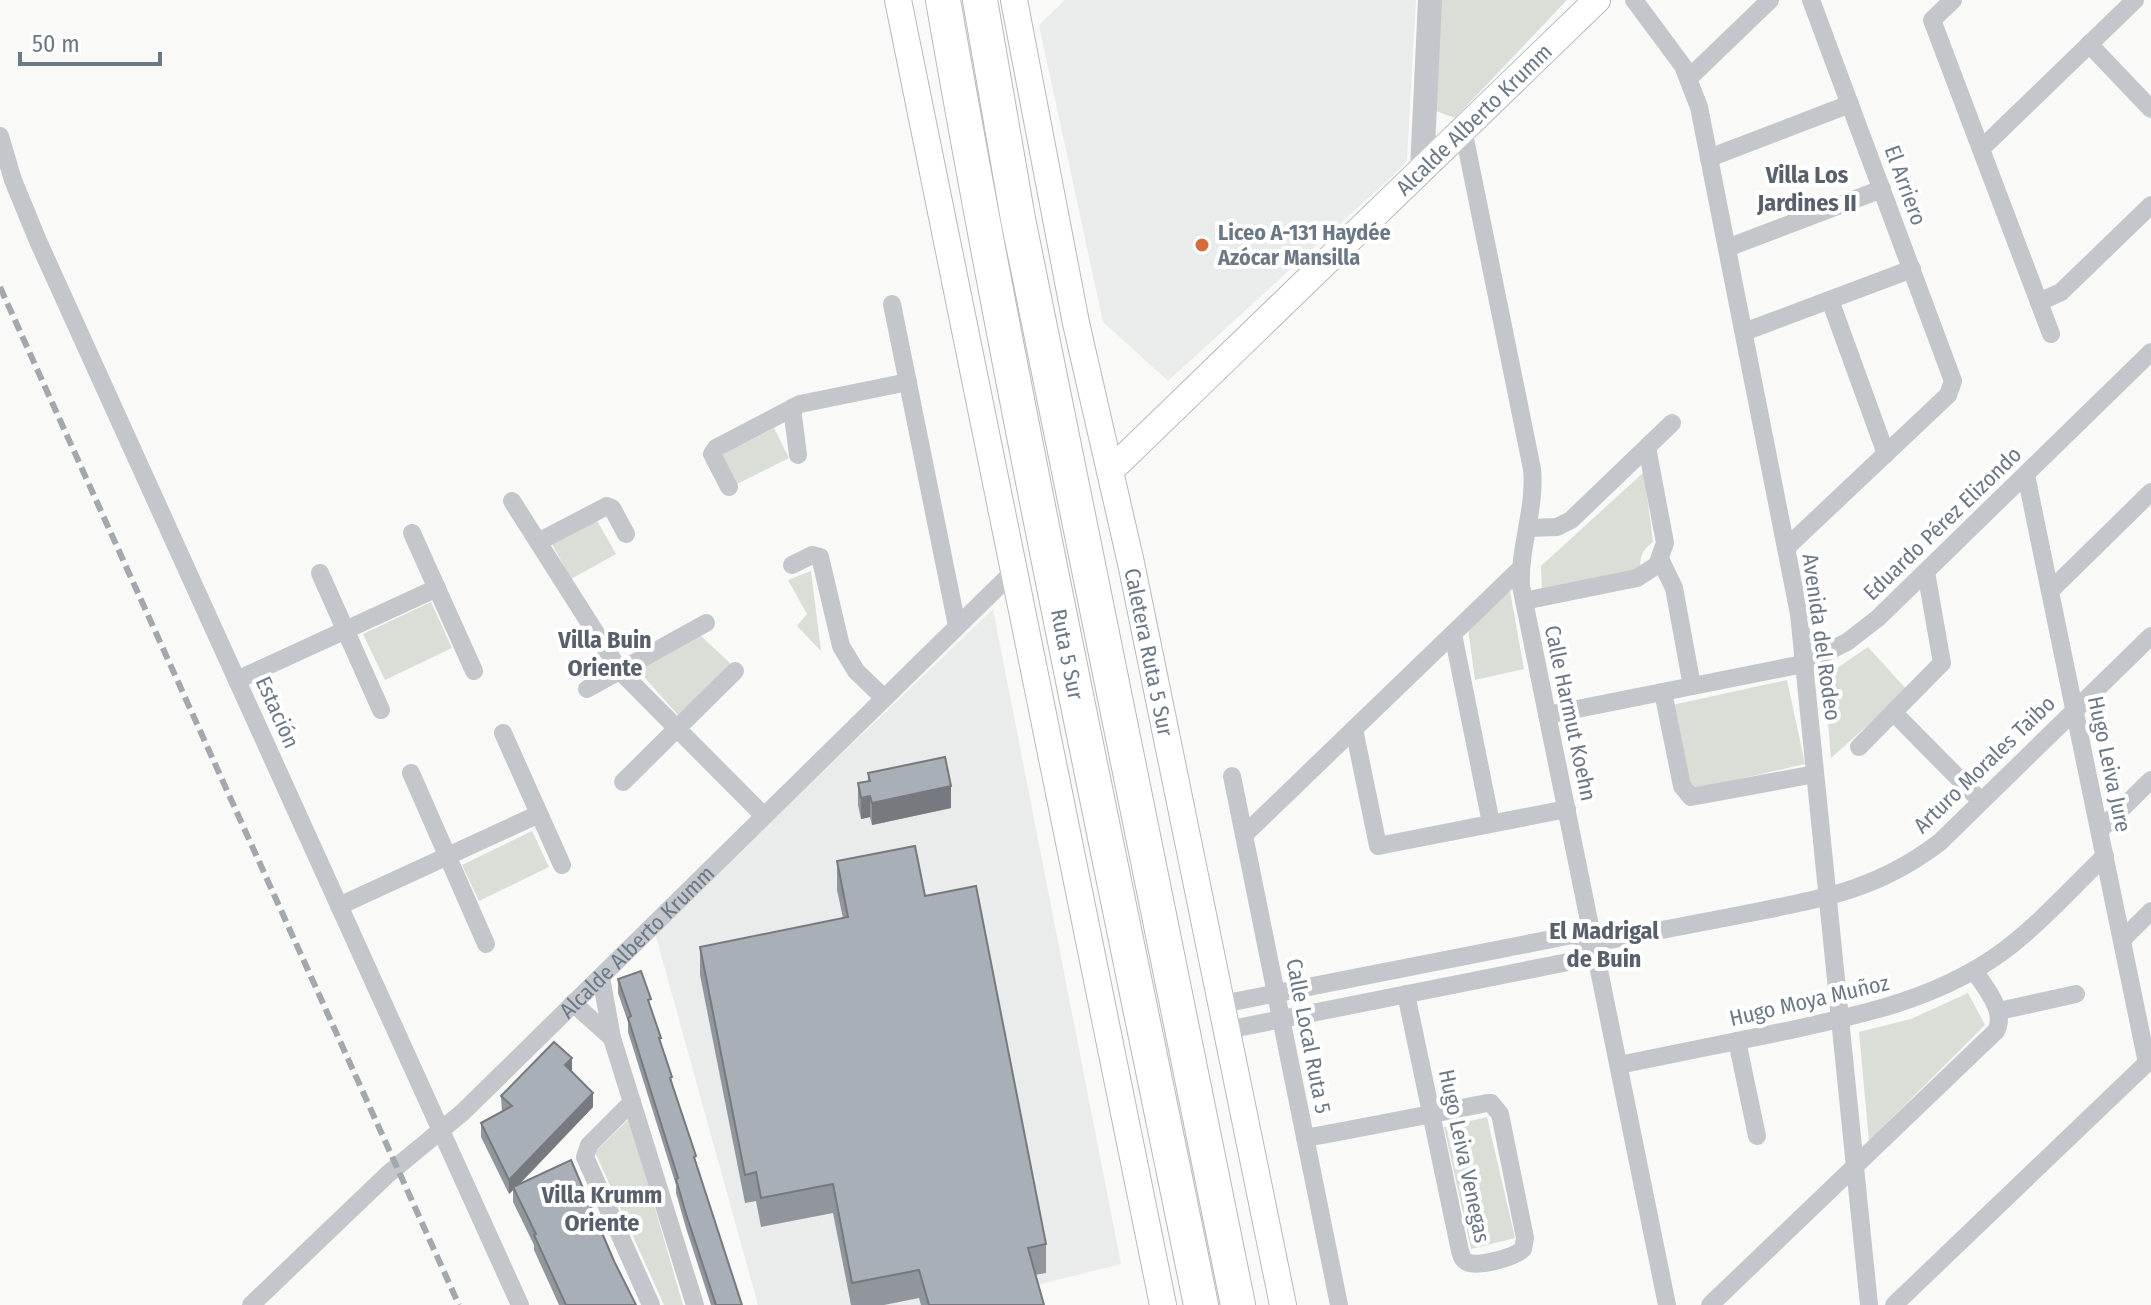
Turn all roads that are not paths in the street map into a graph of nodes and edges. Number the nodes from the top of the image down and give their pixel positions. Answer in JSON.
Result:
{"nodes":[{"id":1,"x":898,"y":0,"type":"edge"},
{"id":2,"x":943,"y":0,"type":"edge"},
{"id":3,"x":1014,"y":0,"type":"edge"},
{"id":4,"x":1430,"y":0,"type":"edge"},
{"id":5,"x":1597,"y":0,"type":"edge"},
{"id":6,"x":1634,"y":0,"type":"edge"},
{"id":7,"x":1770,"y":0,"type":"edge"},
{"id":8,"x":1811,"y":0,"type":"edge"},
{"id":9,"x":1953,"y":0,"type":"edge"},
{"id":10,"x":2135,"y":0,"type":"edge"},
{"id":11,"x":982,"y":8,"type":"edge"},
{"id":12,"x":2089,"y":44,"type":"junction"},
{"id":13,"x":1689,"y":78,"type":"junction"},
{"id":14,"x":1850,"y":104,"type":"junction"},
{"id":15,"x":2151,"y":109,"type":"edge"},
{"id":16,"x":1463,"y":129,"type":"junction"},
{"id":17,"x":0,"y":136,"type":"edge"},
{"id":18,"x":1981,"y":149,"type":"junction"},
{"id":19,"x":1709,"y":158,"type":"junction"},
{"id":20,"x":1422,"y":169,"type":"junction"},
{"id":21,"x":1882,"y":189,"type":"junction"},
{"id":22,"x":2151,"y":205,"type":"edge"},
{"id":23,"x":1727,"y":248,"type":"junction"},
{"id":24,"x":1912,"y":269,"type":"junction"},
{"id":25,"x":1830,"y":300,"type":"junction"},
{"id":26,"x":2039,"y":302,"type":"junction"},
{"id":27,"x":892,"y":304,"type":"dead end"},
{"id":28,"x":1744,"y":332,"type":"junction"},
{"id":29,"x":2051,"y":334,"type":"dead end"},
{"id":30,"x":2151,"y":352,"type":"edge"},
{"id":31,"x":908,"y":382,"type":"junction"},
{"id":32,"x":792,"y":408,"type":"junction"},
{"id":33,"x":1672,"y":423,"type":"dead end"},
{"id":34,"x":1647,"y":447,"type":"junction"},
{"id":35,"x":1886,"y":454,"type":"junction"},
{"id":36,"x":798,"y":455,"type":"dead end"},
{"id":37,"x":1110,"y":471,"type":"junction"},
{"id":38,"x":2026,"y":475,"type":"junction"},
{"id":39,"x":729,"y":487,"type":"dead end"},
{"id":40,"x":2151,"y":492,"type":"edge"},
{"id":41,"x":512,"y":501,"type":"dead end"},
{"id":42,"x":1528,"y":528,"type":"junction"},
{"id":43,"x":412,"y":533,"type":"dead end"},
{"id":44,"x":626,"y":534,"type":"dead end"},
{"id":45,"x":538,"y":542,"type":"junction"},
{"id":46,"x":1786,"y":548,"type":"junction"},
{"id":47,"x":1660,"y":559,"type":"junction"},
{"id":48,"x":792,"y":565,"type":"dead end"},
{"id":49,"x":1520,"y":569,"type":"junction"},
{"id":50,"x":1015,"y":570,"type":"junction"},
{"id":51,"x":1926,"y":572,"type":"junction"},
{"id":52,"x":320,"y":573,"type":"dead end"},
{"id":53,"x":437,"y":588,"type":"junction"},
{"id":54,"x":2050,"y":591,"type":"junction"},
{"id":55,"x":1524,"y":601,"type":"junction"},
{"id":56,"x":706,"y":623,"type":"dead end"},
{"id":57,"x":957,"y":626,"type":"junction"},
{"id":58,"x":345,"y":630,"type":"junction"},
{"id":59,"x":1453,"y":634,"type":"junction"},
{"id":60,"x":2151,"y":636,"type":"edge"},
{"id":61,"x":1803,"y":664,"type":"junction"},
{"id":62,"x":474,"y":671,"type":"dead end"},
{"id":63,"x":620,"y":671,"type":"junction"},
{"id":64,"x":735,"y":671,"type":"dead end"},
{"id":65,"x":237,"y":680,"type":"junction"},
{"id":66,"x":1692,"y":686,"type":"junction"},
{"id":67,"x":587,"y":689,"type":"dead end"},
{"id":68,"x":1663,"y":692,"type":"junction"},
{"id":69,"x":884,"y":698,"type":"junction"},
{"id":70,"x":381,"y":710,"type":"dead end"},
{"id":71,"x":2075,"y":710,"type":"junction"},
{"id":72,"x":1894,"y":713,"type":"junction"},
{"id":73,"x":1547,"y":715,"type":"junction"},
{"id":74,"x":678,"y":728,"type":"junction"},
{"id":75,"x":1354,"y":729,"type":"junction"},
{"id":76,"x":503,"y":733,"type":"dead end"},
{"id":77,"x":1859,"y":747,"type":"dead end"},
{"id":78,"x":411,"y":773,"type":"dead end"},
{"id":79,"x":1815,"y":774,"type":"junction"},
{"id":80,"x":1232,"y":776,"type":"dead end"},
{"id":81,"x":2151,"y":780,"type":"edge"},
{"id":82,"x":623,"y":782,"type":"dead end"},
{"id":83,"x":1981,"y":801,"type":"junction"},
{"id":84,"x":1567,"y":809,"type":"junction"},
{"id":85,"x":539,"y":814,"type":"junction"},
{"id":86,"x":764,"y":816,"type":"junction"},
{"id":87,"x":1491,"y":823,"type":"junction"},
{"id":88,"x":2100,"y":830,"type":"junction"},
{"id":89,"x":1244,"y":835,"type":"junction"},
{"id":90,"x":447,"y":856,"type":"junction"},
{"id":91,"x":2105,"y":856,"type":"junction"},
{"id":92,"x":562,"y":865,"type":"dead end"},
{"id":93,"x":1828,"y":897,"type":"junction"},
{"id":94,"x":339,"y":906,"type":"junction"},
{"id":95,"x":2151,"y":911,"type":"edge"},
{"id":96,"x":2122,"y":940,"type":"junction"},
{"id":97,"x":1594,"y":943,"type":"junction"},
{"id":98,"x":486,"y":944,"type":"dead end"},
{"id":99,"x":1974,"y":970,"type":"junction"},
{"id":100,"x":601,"y":977,"type":"junction"},
{"id":101,"x":1276,"y":994,"type":"junction"},
{"id":102,"x":1406,"y":994,"type":"junction"},
{"id":103,"x":2076,"y":994,"type":"dead end"},
{"id":104,"x":573,"y":1003,"type":"junction"},
{"id":105,"x":1999,"y":1011,"type":"junction"},
{"id":106,"x":1224,"y":1017,"type":"junction"},
{"id":107,"x":1281,"y":1019,"type":"junction"},
{"id":108,"x":1841,"y":1019,"type":"junction"},
{"id":109,"x":612,"y":1038,"type":"junction"},
{"id":110,"x":1737,"y":1041,"type":"junction"},
{"id":111,"x":2149,"y":1061,"type":"edge"},
{"id":112,"x":1619,"y":1065,"type":"junction"},
{"id":113,"x":632,"y":1102,"type":"junction"},
{"id":114,"x":1431,"y":1114,"type":"junction"},
{"id":115,"x":440,"y":1130,"type":"junction"},
{"id":116,"x":1757,"y":1136,"type":"dead end"},
{"id":117,"x":1305,"y":1138,"type":"junction"},
{"id":118,"x":1855,"y":1166,"type":"junction"},
{"id":119,"x":251,"y":1305,"type":"edge"},
{"id":120,"x":520,"y":1305,"type":"edge"},
{"id":121,"x":651,"y":1305,"type":"edge"},
{"id":122,"x":695,"y":1305,"type":"edge"},
{"id":123,"x":1163,"y":1305,"type":"edge"},
{"id":124,"x":1201,"y":1305,"type":"edge"},
{"id":125,"x":1238,"y":1305,"type":"edge"},
{"id":126,"x":1283,"y":1305,"type":"edge"},
{"id":127,"x":1339,"y":1305,"type":"edge"},
{"id":128,"x":1667,"y":1305,"type":"edge"},
{"id":129,"x":1710,"y":1305,"type":"edge"},
{"id":130,"x":1869,"y":1305,"type":"edge"},
{"id":131,"x":1894,"y":1305,"type":"edge"}],
"edges":[{"from":1,"to":50,"type":"main road"},
{"from":2,"to":124,"type":"highway","name":"Ruta 5 Sur"},
{"from":3,"to":37,"type":"main road","name":"Caletera Ruta 5 Sur"},
{"from":4,"to":20,"type":"street"},
{"from":5,"to":16,"type":"main road","name":"Alcalde Alberto Krumm"},
{"from":6,"to":13,"type":"street","name":"Avenida del Rodeo"},
{"from":7,"to":13,"type":"street"},
{"from":8,"to":14,"type":"street","name":"El Arriero"},
{"from":9,"to":18,"type":"street"},
{"from":10,"to":12,"type":"street"},
{"from":11,"to":125,"type":"highway","name":"Ruta 5 Sur"},
{"from":12,"to":15,"type":"street"},
{"from":12,"to":18,"type":"street"},
{"from":13,"to":19,"type":"street","name":"Avenida del Rodeo"},
{"from":14,"to":19,"type":"street"},
{"from":14,"to":21,"type":"street","name":"El Arriero"},
{"from":16,"to":20,"type":"main road","name":"Alcalde Alberto Krumm"},
{"from":16,"to":42,"type":"street","name":"Calle Harmut Koehn"},
{"from":17,"to":65,"type":"street","name":"Estación"},
{"from":18,"to":26,"type":"street"},
{"from":19,"to":23,"type":"street","name":"Avenida del Rodeo"},
{"from":20,"to":37,"type":"main road","name":"Alcalde Alberto Krumm"},
{"from":21,"to":23,"type":"street"},
{"from":21,"to":24,"type":"street","name":"El Arriero"},
{"from":22,"to":26,"type":"street"},
{"from":23,"to":28,"type":"street","name":"Avenida del Rodeo"},
{"from":24,"to":25,"type":"street"},
{"from":24,"to":35,"type":"street","name":"El Arriero"},
{"from":25,"to":28,"type":"street"},
{"from":25,"to":35,"type":"street"},
{"from":26,"to":29,"type":"street"},
{"from":27,"to":31,"type":"street"},
{"from":28,"to":46,"type":"street","name":"Avenida del Rodeo"},
{"from":30,"to":38,"type":"street","name":"Eduardo Pérez Elizondo"},
{"from":31,"to":32,"type":"street"},
{"from":31,"to":57,"type":"street"},
{"from":32,"to":36,"type":"street"},
{"from":32,"to":39,"type":"street"},
{"from":33,"to":34,"type":"street"},
{"from":34,"to":42,"type":"street"},
{"from":34,"to":47,"type":"street"},
{"from":35,"to":46,"type":"street"},
{"from":37,"to":106,"type":"main road","name":"Caletera Ruta 5 Sur"},
{"from":38,"to":51,"type":"street","name":"Eduardo Pérez Elizondo"},
{"from":38,"to":54,"type":"street","name":"Hugo Leiva Jure"},
{"from":40,"to":54,"type":"street"},
{"from":41,"to":45,"type":"street"},
{"from":42,"to":49,"type":"street","name":"Calle Harmut Koehn"},
{"from":43,"to":53,"type":"street"},
{"from":44,"to":45,"type":"street"},
{"from":45,"to":63,"type":"street"},
{"from":46,"to":61,"type":"street","name":"Avenida del Rodeo"},
{"from":47,"to":55,"type":"street"},
{"from":47,"to":66,"type":"street"},
{"from":48,"to":69,"type":"street"},
{"from":49,"to":55,"type":"street","name":"Calle Harmut Koehn"},
{"from":49,"to":59,"type":"street"},
{"from":50,"to":57,"type":"street","name":"Alcalde Alberto Krumm"},
{"from":50,"to":123,"type":"main road"},
{"from":51,"to":61,"type":"street","name":"Eduardo Pérez Elizondo"},
{"from":51,"to":72,"type":"street"},
{"from":52,"to":58,"type":"street"},
{"from":53,"to":58,"type":"street"},
{"from":53,"to":62,"type":"street"},
{"from":54,"to":71,"type":"street","name":"Hugo Leiva Jure"},
{"from":55,"to":73,"type":"street","name":"Calle Harmut Koehn"},
{"from":56,"to":63,"type":"street"},
{"from":57,"to":69,"type":"street","name":"Alcalde Alberto Krumm"},
{"from":58,"to":65,"type":"street"},
{"from":58,"to":70,"type":"street"},
{"from":59,"to":75,"type":"street"},
{"from":59,"to":87,"type":"street"},
{"from":60,"to":71,"type":"street","name":"Arturo Morales Taibo"},
{"from":61,"to":66,"type":"street","name":"Eduardo Pérez Elizondo"},
{"from":61,"to":79,"type":"street","name":"Avenida del Rodeo"},
{"from":63,"to":67,"type":"street"},
{"from":63,"to":74,"type":"street"},
{"from":64,"to":74,"type":"street"},
{"from":65,"to":94,"type":"street","name":"Estación"},
{"from":66,"to":68,"type":"street","name":"Eduardo Pérez Elizondo"},
{"from":68,"to":73,"type":"street","name":"Eduardo Pérez Elizondo"},
{"from":68,"to":79,"type":"street"},
{"from":69,"to":86,"type":"street","name":"Alcalde Alberto Krumm"},
{"from":71,"to":83,"type":"street","name":"Arturo Morales Taibo"},
{"from":71,"to":88,"type":"street","name":"Hugo Leiva Jure"},
{"from":72,"to":77,"type":"street"},
{"from":72,"to":83,"type":"street"},
{"from":73,"to":84,"type":"street","name":"Calle Harmut Koehn"},
{"from":74,"to":82,"type":"street"},
{"from":74,"to":86,"type":"street"},
{"from":75,"to":87,"type":"street"},
{"from":75,"to":89,"type":"street"},
{"from":76,"to":85,"type":"street"},
{"from":78,"to":90,"type":"street"},
{"from":79,"to":93,"type":"street","name":"Avenida del Rodeo"},
{"from":80,"to":89,"type":"street","name":"Calle Local Ruta 5"},
{"from":81,"to":88,"type":"street"},
{"from":83,"to":93,"type":"street","name":"Arturo Morales Taibo"},
{"from":84,"to":87,"type":"street"},
{"from":84,"to":97,"type":"street","name":"Calle Harmut Koehn"},
{"from":85,"to":90,"type":"street"},
{"from":85,"to":92,"type":"street"},
{"from":86,"to":100,"type":"street","name":"Alcalde Alberto Krumm"},
{"from":88,"to":91,"type":"street","name":"Hugo Leiva Jure"},
{"from":89,"to":101,"type":"street","name":"Calle Local Ruta 5"},
{"from":90,"to":94,"type":"street"},
{"from":90,"to":98,"type":"street"},
{"from":91,"to":96,"type":"street","name":"Hugo Leiva Jure"},
{"from":91,"to":99,"type":"street","name":"Hugo Moya Muñoz"},
{"from":93,"to":97,"type":"street","name":"Arturo Morales Taibo"},
{"from":93,"to":108,"type":"street","name":"Avenida del Rodeo"},
{"from":94,"to":115,"type":"street","name":"Estación"},
{"from":95,"to":96,"type":"street"},
{"from":96,"to":111,"type":"street","name":"Hugo Leiva Jure"},
{"from":97,"to":101,"type":"street","name":"Arturo Morales Taibo"},
{"from":97,"to":102,"type":"street","name":"Arturo Morales Taibo"},
{"from":97,"to":112,"type":"street","name":"Calle Harmut Koehn"},
{"from":99,"to":105,"type":"street"},
{"from":99,"to":108,"type":"street","name":"Hugo Moya Muñoz"},
{"from":100,"to":104,"type":"street","name":"Alcalde Alberto Krumm"},
{"from":100,"to":109,"type":"street"},
{"from":101,"to":106,"type":"street","name":"Arturo Morales Taibo"},
{"from":101,"to":107,"type":"street","name":"Calle Local Ruta 5"},
{"from":102,"to":107,"type":"street","name":"Arturo Morales Taibo"},
{"from":102,"to":114,"type":"street","name":"Hugo Leiva Venegas"},
{"from":103,"to":105,"type":"street"},
{"from":104,"to":109,"type":"street"},
{"from":104,"to":115,"type":"street","name":"Alcalde Alberto Krumm"},
{"from":105,"to":118,"type":"street"},
{"from":106,"to":107,"type":"street","name":"Arturo Morales Taibo"},
{"from":106,"to":126,"type":"main road","name":"Caletera Ruta 5 Sur"},
{"from":107,"to":117,"type":"street","name":"Calle Local Ruta 5"},
{"from":108,"to":110,"type":"street","name":"Hugo Moya Muñoz"},
{"from":108,"to":118,"type":"street","name":"Avenida del Rodeo"},
{"from":109,"to":113,"type":"street"},
{"from":110,"to":112,"type":"street","name":"Hugo Moya Muñoz"},
{"from":110,"to":116,"type":"street"},
{"from":111,"to":131,"type":"street"},
{"from":112,"to":128,"type":"street","name":"Calle Harmut Koehn"},
{"from":113,"to":121,"type":"street"},
{"from":113,"to":122,"type":"street"},
{"from":114,"to":114,"type":"street","name":"Hugo Leiva Venegas"},
{"from":114,"to":117,"type":"street"},
{"from":115,"to":119,"type":"street","name":"Alcalde Alberto Krumm"},
{"from":115,"to":120,"type":"street","name":"Estación"},
{"from":117,"to":127,"type":"street","name":"Calle Local Ruta 5"},
{"from":118,"to":129,"type":"street"},
{"from":118,"to":130,"type":"street","name":"Avenida del Rodeo"}]}
